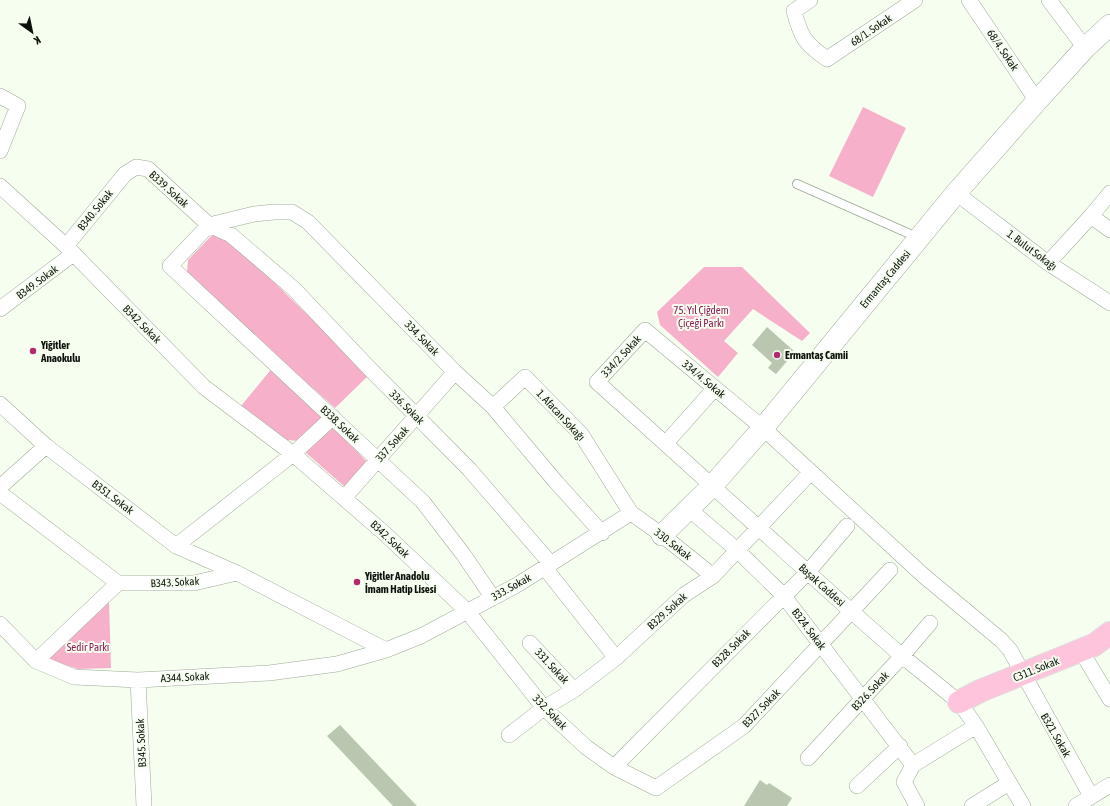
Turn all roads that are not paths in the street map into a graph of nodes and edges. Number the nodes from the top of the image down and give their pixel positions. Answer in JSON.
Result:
{"nodes":[{"id":1,"x":810,"y":0,"type":"edge"},
{"id":2,"x":915,"y":0,"type":"edge"},
{"id":3,"x":969,"y":0,"type":"edge"},
{"id":4,"x":1048,"y":0,"type":"edge"},
{"id":5,"x":1110,"y":25,"type":"edge"},
{"id":6,"x":1086,"y":48,"type":"junction"},
{"id":7,"x":0,"y":96,"type":"edge"},
{"id":8,"x":1037,"y":101,"type":"junction"},
{"id":9,"x":0,"y":151,"type":"edge"},
{"id":10,"x":125,"y":174,"type":"joint"},
{"id":11,"x":797,"y":184,"type":"dead end"},
{"id":12,"x":0,"y":186,"type":"edge"},
{"id":13,"x":956,"y":193,"type":"junction"},
{"id":14,"x":1110,"y":193,"type":"edge"},
{"id":15,"x":1091,"y":216,"type":"junction"},
{"id":16,"x":209,"y":225,"type":"junction"},
{"id":17,"x":1110,"y":230,"type":"edge"},
{"id":18,"x":919,"y":238,"type":"junction"},
{"id":19,"x":70,"y":250,"type":"junction"},
{"id":20,"x":255,"y":256,"type":"joint"},
{"id":21,"x":1048,"y":263,"type":"junction"},
{"id":22,"x":1110,"y":303,"type":"edge"},
{"id":23,"x":0,"y":309,"type":"edge"},
{"id":24,"x":645,"y":330,"type":"joint"},
{"id":25,"x":455,"y":372,"type":"junction"},
{"id":26,"x":597,"y":382,"type":"joint"},
{"id":27,"x":715,"y":388,"type":"junction"},
{"id":28,"x":0,"y":404,"type":"edge"},
{"id":29,"x":493,"y":407,"type":"junction"},
{"id":30,"x":333,"y":417,"type":"junction"},
{"id":31,"x":417,"y":417,"type":"junction"},
{"id":32,"x":763,"y":428,"type":"junction"},
{"id":33,"x":666,"y":443,"type":"junction"},
{"id":34,"x":46,"y":446,"type":"junction"},
{"id":35,"x":293,"y":454,"type":"junction"},
{"id":36,"x":378,"y":459,"type":"junction"},
{"id":37,"x":810,"y":472,"type":"junction"},
{"id":38,"x":712,"y":486,"type":"junction"},
{"id":39,"x":0,"y":487,"type":"edge"},
{"id":40,"x":0,"y":493,"type":"edge"},
{"id":41,"x":344,"y":498,"type":"junction"},
{"id":42,"x":689,"y":509,"type":"junction"},
{"id":43,"x":631,"y":514,"type":"junction"},
{"id":44,"x":846,"y":526,"type":"dead end"},
{"id":45,"x":759,"y":528,"type":"junction"},
{"id":46,"x":602,"y":533,"type":"junction"},
{"id":47,"x":662,"y":535,"type":"junction"},
{"id":48,"x":176,"y":546,"type":"junction"},
{"id":49,"x":737,"y":550,"type":"junction"},
{"id":50,"x":548,"y":566,"type":"junction"},
{"id":51,"x":890,"y":570,"type":"dead end"},
{"id":52,"x":808,"y":572,"type":"junction"},
{"id":53,"x":237,"y":573,"type":"junction"},
{"id":54,"x":713,"y":576,"type":"junction"},
{"id":55,"x":118,"y":584,"type":"junction"},
{"id":56,"x":783,"y":595,"type":"junction"},
{"id":57,"x":493,"y":598,"type":"junction"},
{"id":58,"x":467,"y":611,"type":"junction"},
{"id":59,"x":852,"y":612,"type":"junction"},
{"id":60,"x":930,"y":623,"type":"dead end"},
{"id":61,"x":0,"y":624,"type":"edge"},
{"id":62,"x":530,"y":642,"type":"dead end"},
{"id":63,"x":1099,"y":643,"type":"edge"},
{"id":64,"x":821,"y":644,"type":"junction"},
{"id":65,"x":386,"y":650,"type":"junction"},
{"id":66,"x":902,"y":656,"type":"junction"},
{"id":67,"x":616,"y":658,"type":"junction"},
{"id":68,"x":36,"y":661,"type":"junction"},
{"id":69,"x":1022,"y":674,"type":"junction"},
{"id":70,"x":138,"y":680,"type":"junction"},
{"id":71,"x":574,"y":690,"type":"junction"},
{"id":72,"x":862,"y":699,"type":"junction"},
{"id":73,"x":1110,"y":699,"type":"edge"},
{"id":74,"x":959,"y":702,"type":"junction"},
{"id":75,"x":544,"y":708,"type":"junction"},
{"id":76,"x":976,"y":726,"type":"junction"},
{"id":77,"x":509,"y":735,"type":"dead end"},
{"id":78,"x":900,"y":746,"type":"junction"},
{"id":79,"x":808,"y":758,"type":"dead end"},
{"id":80,"x":913,"y":765,"type":"junction"},
{"id":81,"x":614,"y":767,"type":"junction"},
{"id":82,"x":1009,"y":783,"type":"junction"},
{"id":83,"x":1110,"y":785,"type":"edge"},
{"id":84,"x":857,"y":786,"type":"dead end"},
{"id":85,"x":656,"y":788,"type":"joint"},
{"id":86,"x":1091,"y":796,"type":"junction"},
{"id":87,"x":144,"y":806,"type":"edge"},
{"id":88,"x":917,"y":806,"type":"edge"},
{"id":89,"x":972,"y":806,"type":"edge"},
{"id":90,"x":1023,"y":806,"type":"edge"},
{"id":91,"x":1076,"y":806,"type":"edge"}],
"edges":[{"from":1,"to":2,"type":"street","name":"68/1. Sokak"},
{"from":3,"to":8,"type":"street","name":"68/4. Sokak"},
{"from":4,"to":6,"type":"street"},
{"from":5,"to":6,"type":"main road","name":"Ermantaş Caddesi"},
{"from":6,"to":8,"type":"main road","name":"Ermantaş Caddesi"},
{"from":7,"to":9,"type":"street"},
{"from":8,"to":13,"type":"main road","name":"Ermantaş Caddesi"},
{"from":10,"to":16,"type":"street","name":"B339. Sokak"},
{"from":10,"to":19,"type":"street","name":"B340. Sokak"},
{"from":11,"to":18,"type":"lane"},
{"from":12,"to":19,"type":"street","name":"B342. Sokak"},
{"from":13,"to":18,"type":"main road","name":"Ermantaş Caddesi"},
{"from":13,"to":21,"type":"street","name":"1. Bulut Sokağı"},
{"from":14,"to":15,"type":"street"},
{"from":15,"to":17,"type":"street"},
{"from":15,"to":21,"type":"street"},
{"from":16,"to":20,"type":"street","name":"B339. Sokak"},
{"from":16,"to":25,"type":"street","name":"334. Sokak"},
{"from":16,"to":30,"type":"street","name":"B338. Sokak"},
{"from":18,"to":32,"type":"main road","name":"Ermantaş Caddesi"},
{"from":19,"to":23,"type":"street","name":"B349. Sokak"},
{"from":19,"to":35,"type":"street","name":"B342. Sokak"},
{"from":20,"to":31,"type":"street","name":"336. Sokak"},
{"from":21,"to":22,"type":"street","name":"1. Bulut Sokağı"},
{"from":24,"to":26,"type":"street","name":"334/2. Sokak"},
{"from":24,"to":27,"type":"street","name":"334/4. Sokak"},
{"from":25,"to":29,"type":"street","name":"334. Sokak"},
{"from":25,"to":31,"type":"street","name":"337. Sokak"},
{"from":26,"to":33,"type":"street","name":"Başak Caddesi"},
{"from":27,"to":32,"type":"street","name":"334/4. Sokak"},
{"from":27,"to":33,"type":"street"},
{"from":28,"to":34,"type":"street","name":"B351. Sokak"},
{"from":29,"to":43,"type":"street","name":"1. Afacan Sokağı"},
{"from":29,"to":46,"type":"street","name":"334. Sokak"},
{"from":30,"to":35,"type":"street"},
{"from":30,"to":36,"type":"street","name":"B338. Sokak"},
{"from":31,"to":36,"type":"street","name":"337. Sokak"},
{"from":31,"to":50,"type":"street","name":"336. Sokak"},
{"from":32,"to":37,"type":"street","name":"334/4. Sokak"},
{"from":32,"to":38,"type":"main road","name":"Ermantaş Caddesi"},
{"from":33,"to":38,"type":"street","name":"Başak Caddesi"},
{"from":34,"to":39,"type":"street"},
{"from":34,"to":48,"type":"street","name":"B351. Sokak"},
{"from":35,"to":41,"type":"street","name":"B342. Sokak"},
{"from":35,"to":48,"type":"street"},
{"from":36,"to":41,"type":"street","name":"337. Sokak"},
{"from":36,"to":57,"type":"street","name":"B338. Sokak"},
{"from":37,"to":45,"type":"street","name":"B329. Sokak"},
{"from":37,"to":69,"type":"street","name":"B321. Sokak"},
{"from":38,"to":42,"type":"main road","name":"Ermantaş Caddesi"},
{"from":38,"to":45,"type":"street","name":"Başak Caddesi"},
{"from":40,"to":55,"type":"street"},
{"from":41,"to":58,"type":"street","name":"B342. Sokak"},
{"from":42,"to":47,"type":"main road","name":"Ermantaş Caddesi"},
{"from":42,"to":49,"type":"street","name":"B324. Sokak"},
{"from":43,"to":46,"type":"street","name":"333. Sokak"},
{"from":43,"to":47,"type":"street","name":"330. Sokak"},
{"from":44,"to":52,"type":"street","name":"B328. Sokak"},
{"from":45,"to":49,"type":"street","name":"B329. Sokak"},
{"from":45,"to":52,"type":"street","name":"Başak Caddesi"},
{"from":46,"to":50,"type":"street","name":"333. Sokak"},
{"from":47,"to":54,"type":"street","name":"330. Sokak"},
{"from":48,"to":53,"type":"street","name":"B351. Sokak"},
{"from":49,"to":54,"type":"street","name":"B329. Sokak"},
{"from":49,"to":56,"type":"street","name":"B324. Sokak"},
{"from":50,"to":57,"type":"street","name":"333. Sokak"},
{"from":50,"to":67,"type":"street","name":"336. Sokak"},
{"from":51,"to":59,"type":"street","name":"B327. Sokak"},
{"from":52,"to":56,"type":"street","name":"B328. Sokak"},
{"from":52,"to":59,"type":"street","name":"Başak Caddesi"},
{"from":53,"to":55,"type":"street","name":"B343. Sokak"},
{"from":53,"to":65,"type":"street"},
{"from":54,"to":67,"type":"street","name":"B329. Sokak"},
{"from":55,"to":68,"type":"street"},
{"from":56,"to":64,"type":"street","name":"B324. Sokak"},
{"from":56,"to":81,"type":"street","name":"B328. Sokak"},
{"from":57,"to":58,"type":"street","name":"333. Sokak"},
{"from":58,"to":65,"type":"street","name":"333. Sokak"},
{"from":58,"to":75,"type":"street","name":"332. Sokak"},
{"from":59,"to":64,"type":"street","name":"B327. Sokak"},
{"from":59,"to":66,"type":"street","name":"Başak Caddesi"},
{"from":60,"to":66,"type":"street","name":"B326. Sokak"},
{"from":61,"to":68,"type":"street","name":"A344. Sokak"},
{"from":62,"to":71,"type":"street","name":"331. Sokak"},
{"from":63,"to":69,"type":"main road","name":"C311. Sokak"},
{"from":63,"to":73,"type":"street"},
{"from":64,"to":72,"type":"street","name":"B324. Sokak"},
{"from":64,"to":85,"type":"street","name":"B327. Sokak"},
{"from":65,"to":70,"type":"street","name":"A344. Sokak"},
{"from":66,"to":72,"type":"street","name":"B326. Sokak"},
{"from":66,"to":74,"type":"street","name":"Başak Caddesi"},
{"from":67,"to":71,"type":"street","name":"B329. Sokak"},
{"from":68,"to":70,"type":"street","name":"A344. Sokak"},
{"from":69,"to":74,"type":"main road","name":"C311. Sokak"},
{"from":69,"to":86,"type":"street","name":"B321. Sokak"},
{"from":70,"to":87,"type":"street","name":"B345. Sokak"},
{"from":71,"to":75,"type":"street","name":"B329. Sokak"},
{"from":72,"to":78,"type":"street","name":"B324. Sokak"},
{"from":72,"to":79,"type":"street","name":"B326. Sokak"},
{"from":74,"to":76,"type":"street","name":"Başak Caddesi"},
{"from":75,"to":77,"type":"street","name":"B329. Sokak"},
{"from":75,"to":81,"type":"street","name":"332. Sokak"},
{"from":76,"to":80,"type":"street"},
{"from":76,"to":82,"type":"street","name":"Başak Caddesi"},
{"from":78,"to":80,"type":"street","name":"B324. Sokak"},
{"from":78,"to":84,"type":"street"},
{"from":80,"to":88,"type":"street"},
{"from":81,"to":85,"type":"street","name":"332. Sokak"},
{"from":82,"to":89,"type":"street"},
{"from":82,"to":90,"type":"street","name":"Başak Caddesi"},
{"from":83,"to":86,"type":"street"},
{"from":86,"to":91,"type":"street"}]}
